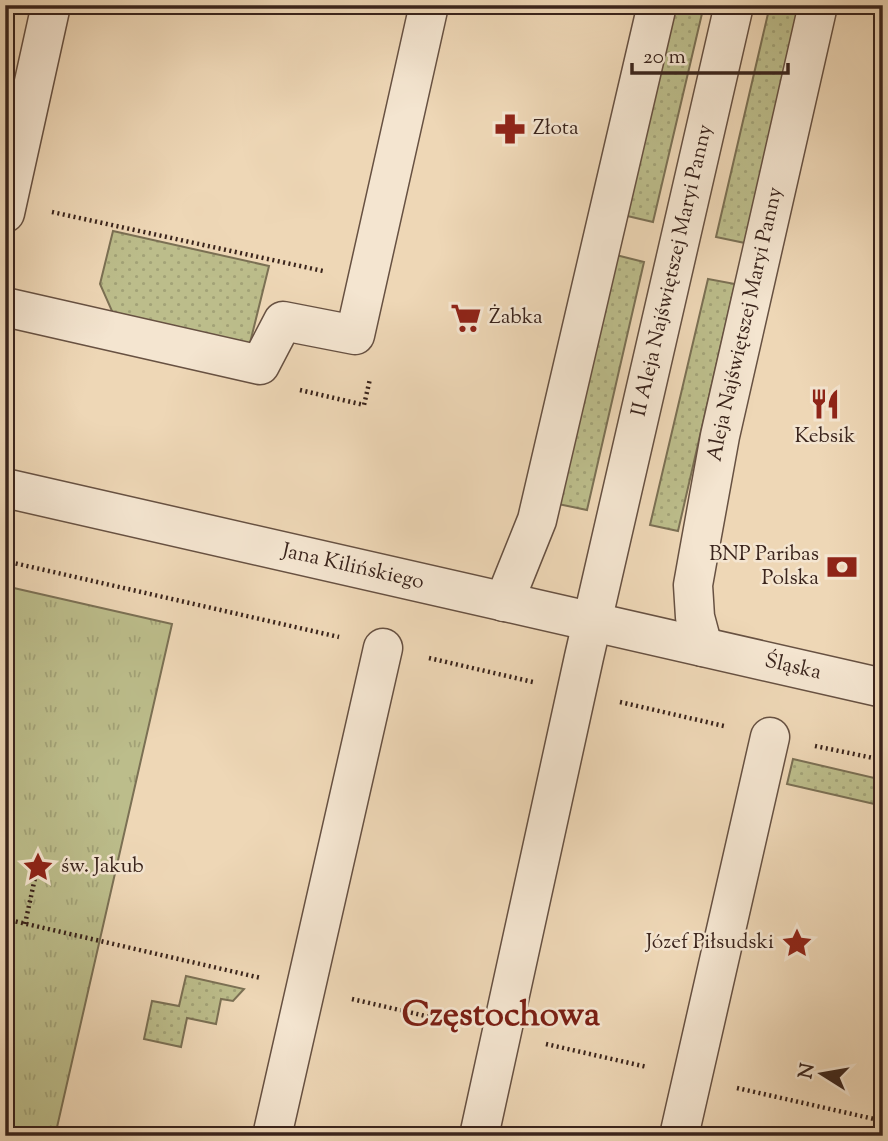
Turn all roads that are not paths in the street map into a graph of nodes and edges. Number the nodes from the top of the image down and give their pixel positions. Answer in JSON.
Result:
{"nodes":[{"id":1,"x":51,"y":5,"type":"edge"},
{"id":2,"x":429,"y":5,"type":"edge"},
{"id":3,"x":657,"y":5,"type":"edge"},
{"id":4,"x":734,"y":5,"type":"edge"},
{"id":5,"x":818,"y":5,"type":"edge"},
{"id":6,"x":7,"y":208,"type":"edge"},
{"id":7,"x":5,"y":307,"type":"edge"},
{"id":8,"x":5,"y":488,"type":"edge"},
{"id":9,"x":504,"y":602,"type":"junction"},
{"id":10,"x":593,"y":622,"type":"junction"},
{"id":11,"x":702,"y":647,"type":"junction"},
{"id":12,"x":383,"y":648,"type":"dead end"},
{"id":13,"x":883,"y":688,"type":"edge"},
{"id":14,"x":771,"y":737,"type":"dead end"},
{"id":15,"x":272,"y":1136,"type":"edge"},
{"id":16,"x":479,"y":1136,"type":"edge"},
{"id":17,"x":680,"y":1136,"type":"edge"}],
"edges":[{"from":1,"to":6,"type":"street"},
{"from":2,"to":7,"type":"street"},
{"from":3,"to":9,"type":"street"},
{"from":4,"to":10,"type":"street","name":"II Aleja Najświętszej Maryi Panny"},
{"from":5,"to":11,"type":"street","name":"Aleja Najświętszej Maryi Panny"},
{"from":8,"to":9,"type":"street","name":"Jana Kilińskiego"},
{"from":9,"to":10,"type":"street","name":"Jana Kilińskiego"},
{"from":10,"to":11,"type":"street","name":"Jana Kilińskiego"},
{"from":10,"to":16,"type":"street"},
{"from":11,"to":13,"type":"street","name":"Śląska"},
{"from":12,"to":15,"type":"street"},
{"from":14,"to":17,"type":"street"}]}
